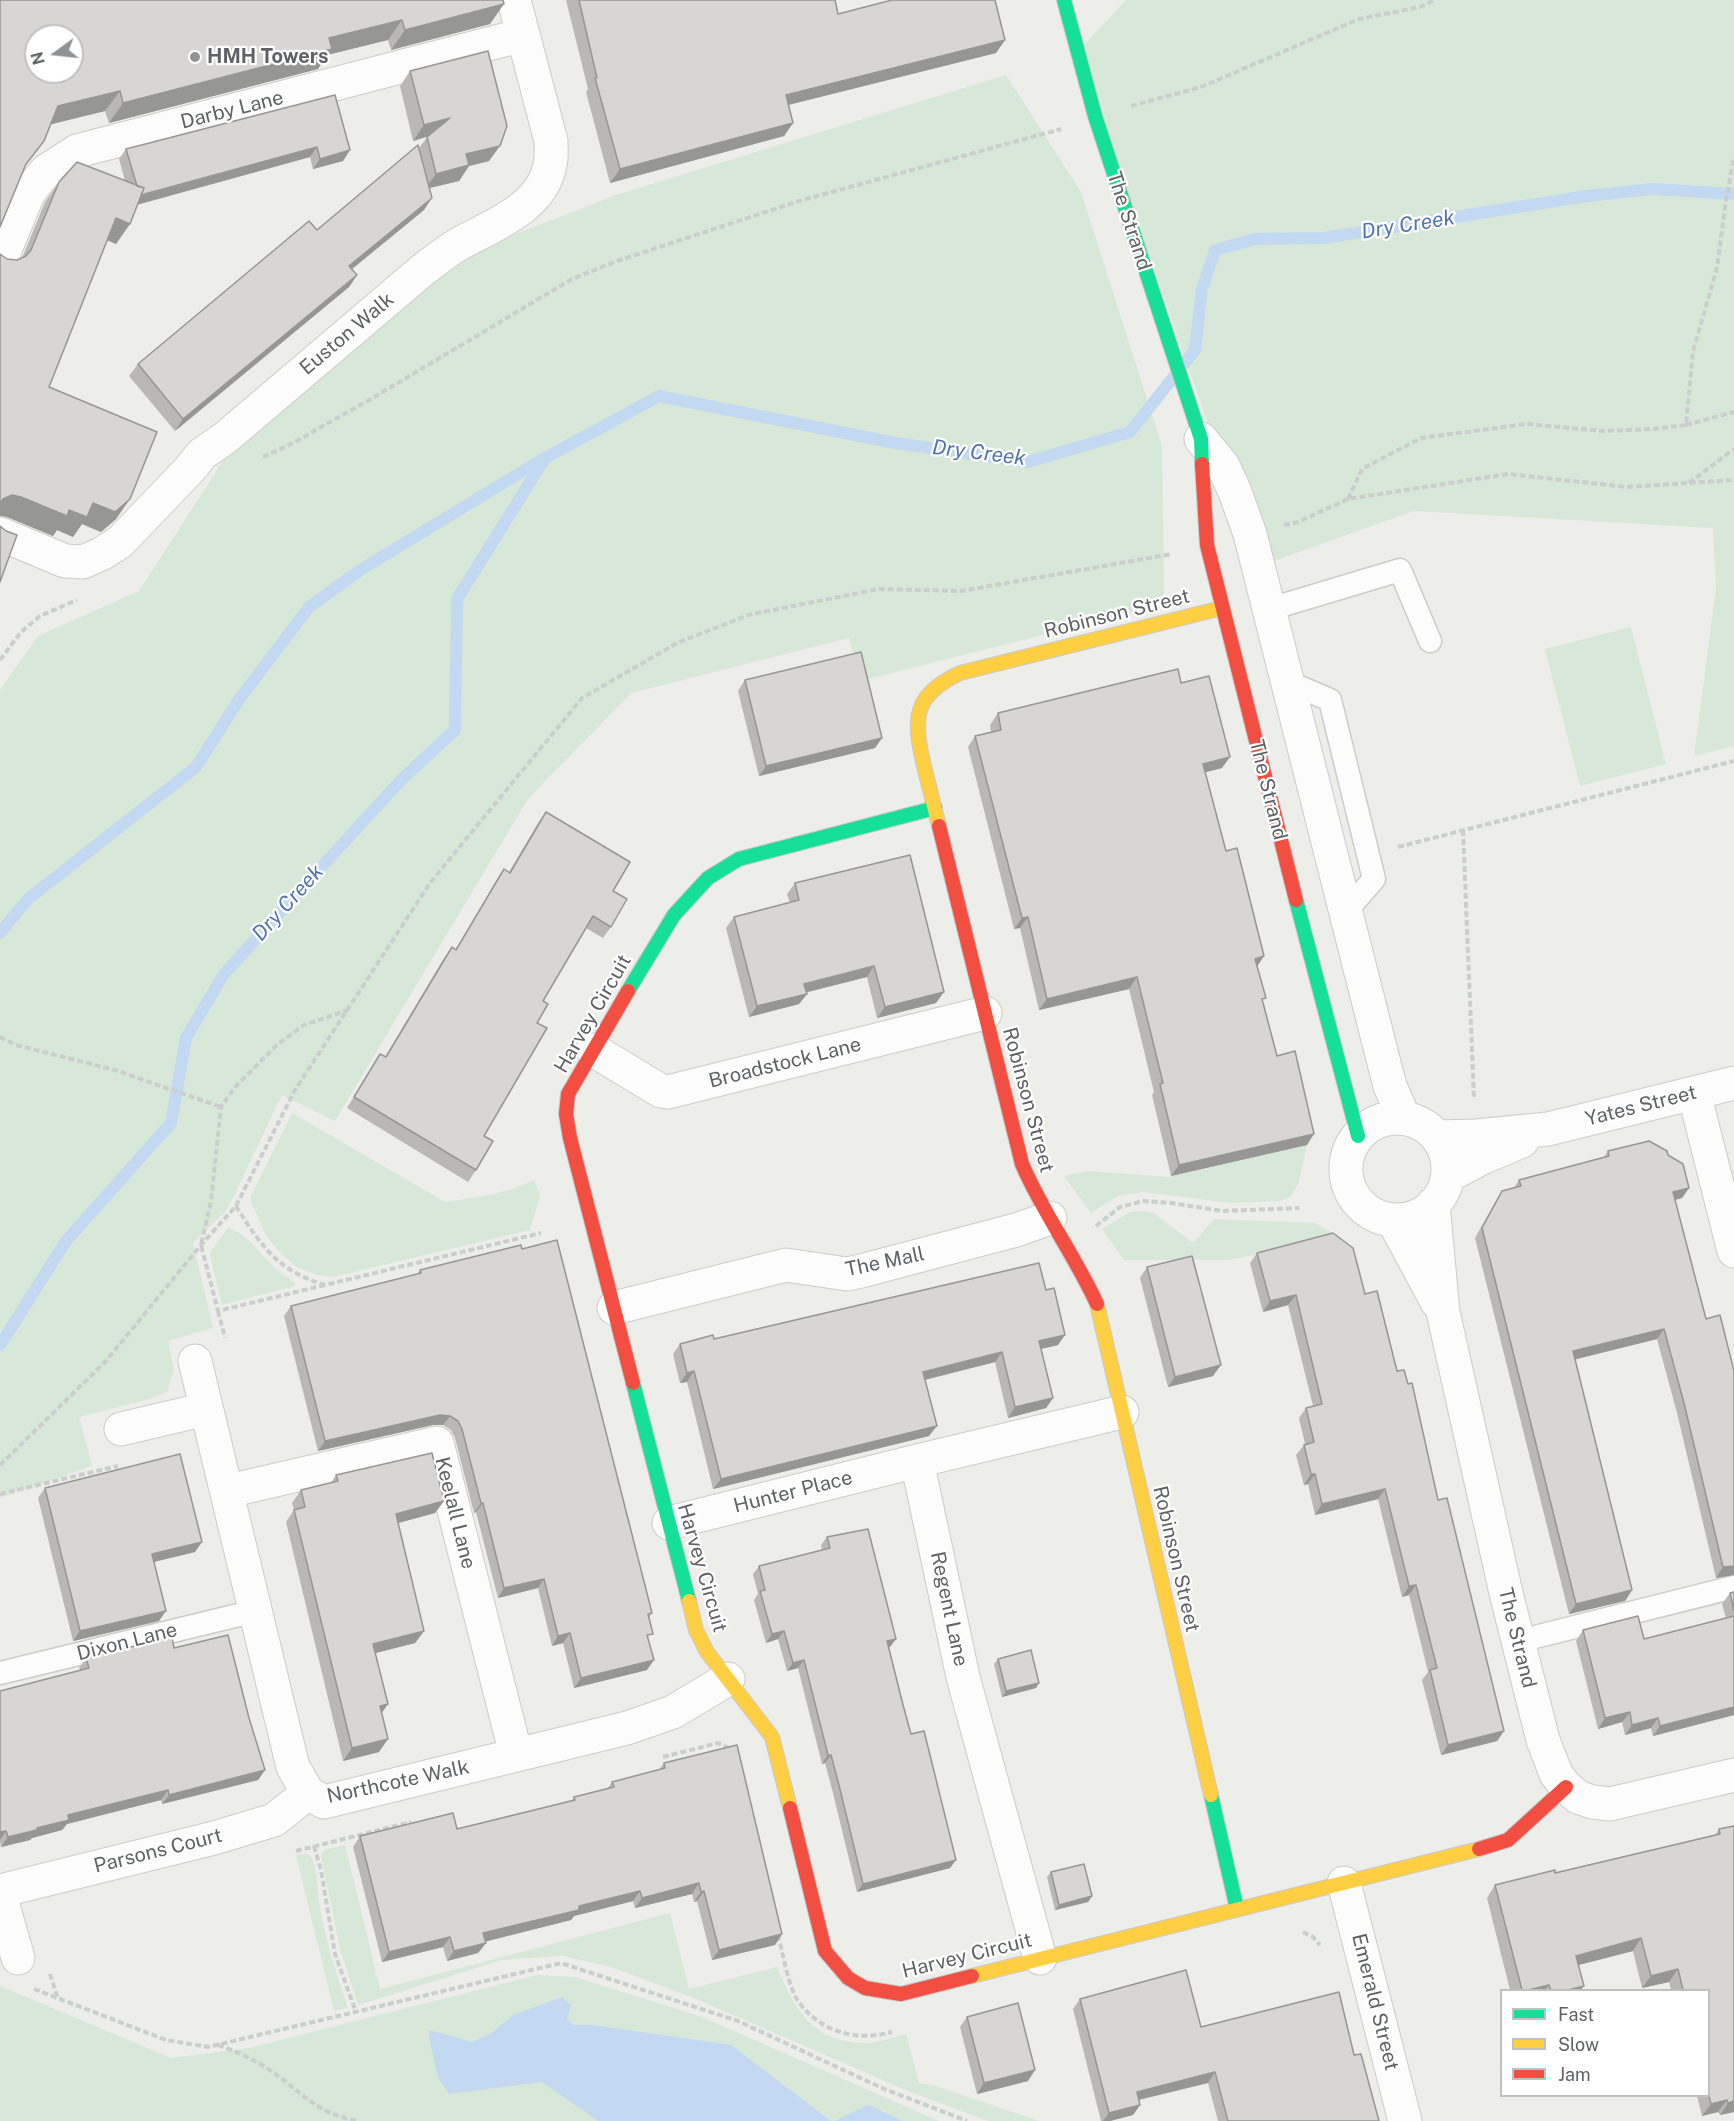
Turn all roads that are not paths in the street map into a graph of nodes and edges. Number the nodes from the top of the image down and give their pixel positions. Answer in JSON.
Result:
{"nodes":[{"id":1,"x":514,"y":0,"type":"edge"},
{"id":2,"x":1064,"y":0,"type":"edge"},
{"id":3,"x":523,"y":35,"type":"junction"},
{"id":4,"x":0,"y":262,"type":"edge"},
{"id":5,"x":1201,"y":439,"type":"junction"},
{"id":6,"x":0,"y":534,"type":"edge"},
{"id":7,"x":1222,"y":608,"type":"junction"},
{"id":8,"x":1270,"y":609,"type":"junction"},
{"id":9,"x":1430,"y":642,"type":"dead end"},
{"id":10,"x":935,"y":808,"type":"junction"},
{"id":11,"x":985,"y":1013,"type":"junction"},
{"id":12,"x":593,"y":1050,"type":"junction"},
{"id":13,"x":1734,"y":1083,"type":"edge"},
{"id":14,"x":1694,"y":1093,"type":"junction"},
{"id":15,"x":1404,"y":1118,"type":"junction"},
{"id":16,"x":1548,"y":1129,"type":"junction"},
{"id":17,"x":1358,"y":1136,"type":"junction"},
{"id":18,"x":1438,"y":1137,"type":"junction"},
{"id":19,"x":1441,"y":1190,"type":"junction"},
{"id":20,"x":1050,"y":1218,"type":"junction"},
{"id":21,"x":1393,"y":1220,"type":"junction"},
{"id":22,"x":1734,"y":1251,"type":"edge"},
{"id":23,"x":614,"y":1308,"type":"junction"},
{"id":24,"x":1443,"y":1312,"type":"junction"},
{"id":25,"x":195,"y":1361,"type":"dead end"},
{"id":26,"x":206,"y":1409,"type":"junction"},
{"id":27,"x":1122,"y":1412,"type":"junction"},
{"id":28,"x":121,"y":1429,"type":"dead end"},
{"id":29,"x":917,"y":1461,"type":"junction"},
{"id":30,"x":228,"y":1491,"type":"junction"},
{"id":31,"x":669,"y":1523,"type":"junction"},
{"id":32,"x":1734,"y":1587,"type":"edge"},
{"id":33,"x":255,"y":1611,"type":"junction"},
{"id":34,"x":1519,"y":1641,"type":"junction"},
{"id":35,"x":0,"y":1673,"type":"edge"},
{"id":36,"x":728,"y":1679,"type":"junction"},
{"id":37,"x":516,"y":1755,"type":"junction"},
{"id":38,"x":1734,"y":1775,"type":"edge"},
{"id":39,"x":1566,"y":1787,"type":"junction"},
{"id":40,"x":308,"y":1793,"type":"junction"},
{"id":41,"x":1344,"y":1882,"type":"junction"},
{"id":42,"x":0,"y":1893,"type":"edge"},
{"id":43,"x":1237,"y":1909,"type":"junction"},
{"id":44,"x":1040,"y":1958,"type":"junction"},
{"id":45,"x":23,"y":1973,"type":"road end"},
{"id":46,"x":1405,"y":2121,"type":"edge"}],
"edges":[{"from":1,"to":3,"type":"street","name":"Euston Walk"},
{"from":2,"to":5,"type":"street","name":"The Strand"},
{"from":3,"to":4,"type":"street","name":"Darby Lane"},
{"from":3,"to":6,"type":"street","name":"Euston Walk"},
{"from":5,"to":7,"type":"street","name":"The Strand"},
{"from":5,"to":8,"type":"street","name":"The Strand"},
{"from":7,"to":10,"type":"street","name":"Robinson Street"},
{"from":7,"to":17,"type":"street","name":"The Strand"},
{"from":8,"to":9,"type":"lane"},
{"from":8,"to":15,"type":"street","name":"The Strand"},
{"from":10,"to":11,"type":"street","name":"Robinson Street"},
{"from":10,"to":12,"type":"street","name":"Harvey Circuit"},
{"from":11,"to":12,"type":"street","name":"Broadstock Lane"},
{"from":11,"to":20,"type":"street","name":"Robinson Street"},
{"from":12,"to":23,"type":"street","name":"Harvey Circuit"},
{"from":13,"to":14,"type":"street","name":"Yates Street"},
{"from":14,"to":16,"type":"street","name":"Yates Street"},
{"from":14,"to":22,"type":"street"},
{"from":15,"to":17,"type":"street"},
{"from":15,"to":18,"type":"street"},
{"from":16,"to":18,"type":"street","name":"Yates Street"},
{"from":16,"to":19,"type":"street","name":"Yates Street"},
{"from":17,"to":21,"type":"street"},
{"from":18,"to":19,"type":"street"},
{"from":19,"to":21,"type":"street"},
{"from":19,"to":24,"type":"street","name":"The Strand"},
{"from":20,"to":23,"type":"street","name":"The Mall"},
{"from":20,"to":27,"type":"street","name":"Robinson Street"},
{"from":21,"to":24,"type":"street","name":"The Strand"},
{"from":23,"to":31,"type":"street","name":"Harvey Circuit"},
{"from":24,"to":34,"type":"street","name":"The Strand"},
{"from":25,"to":26,"type":"street","name":"Northcote Walk"},
{"from":26,"to":28,"type":"street"},
{"from":26,"to":30,"type":"street","name":"Northcote Walk"},
{"from":27,"to":29,"type":"street"},
{"from":27,"to":43,"type":"street","name":"Robinson Street"},
{"from":29,"to":31,"type":"street","name":"Hunter Place"},
{"from":29,"to":44,"type":"street","name":"Regent Lane"},
{"from":30,"to":33,"type":"street","name":"Northcote Walk"},
{"from":30,"to":37,"type":"street","name":"Keelall Lane"},
{"from":31,"to":36,"type":"street","name":"Harvey Circuit"},
{"from":32,"to":34,"type":"lane"},
{"from":33,"to":35,"type":"lane","name":"Dixon Lane"},
{"from":33,"to":40,"type":"street","name":"Northcote Walk"},
{"from":34,"to":39,"type":"street","name":"The Strand"},
{"from":36,"to":37,"type":"street","name":"Northcote Walk"},
{"from":36,"to":44,"type":"street","name":"Harvey Circuit"},
{"from":37,"to":40,"type":"street","name":"Northcote Walk"},
{"from":38,"to":39,"type":"street"},
{"from":39,"to":41,"type":"street","name":"Harvey Circuit"},
{"from":40,"to":42,"type":"street","name":"Parsons Court"},
{"from":41,"to":43,"type":"street","name":"Harvey Circuit"},
{"from":41,"to":46,"type":"street","name":"Emerald Street"},
{"from":42,"to":45,"type":"street","name":"Parsons Court"},
{"from":43,"to":44,"type":"street","name":"Harvey Circuit"}]}
